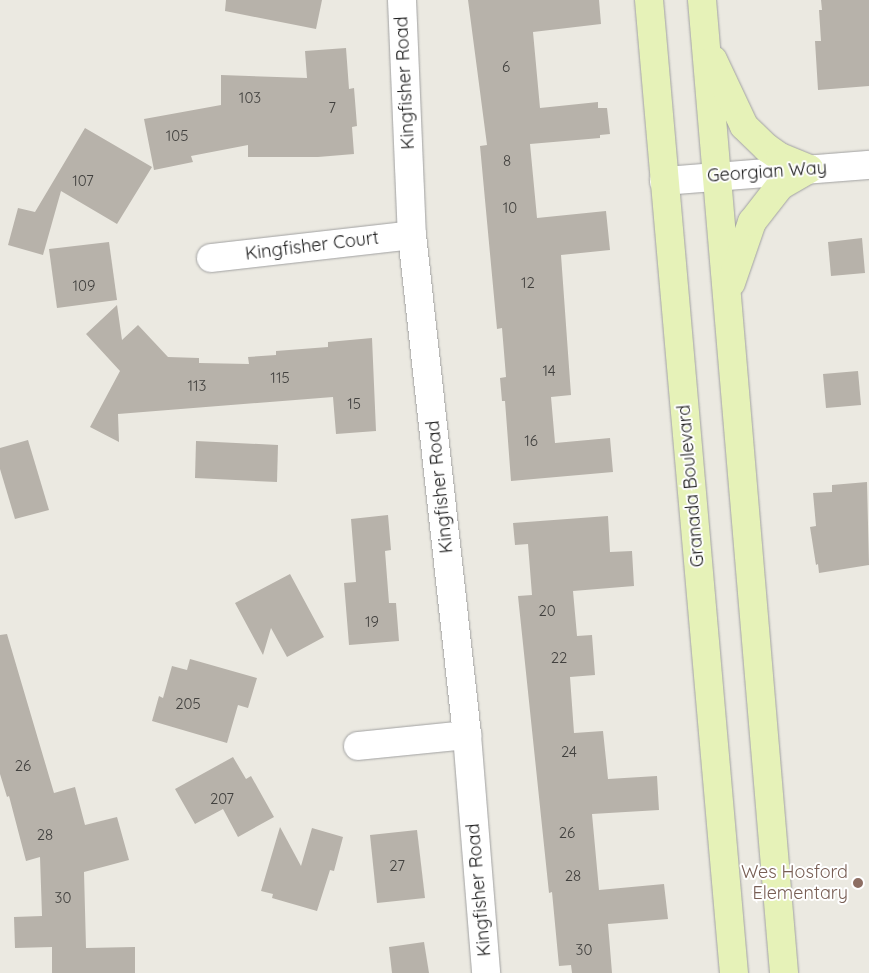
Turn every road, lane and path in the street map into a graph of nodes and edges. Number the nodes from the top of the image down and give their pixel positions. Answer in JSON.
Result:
{"nodes":[{"id":1,"x":402,"y":0,"type":"edge"},
{"id":2,"x":648,"y":0,"type":"edge"},
{"id":3,"x":702,"y":0,"type":"edge"},
{"id":4,"x":705,"y":45,"type":"junction"},
{"id":5,"x":869,"y":165,"type":"edge"},
{"id":6,"x":809,"y":169,"type":"junction"},
{"id":7,"x":716,"y":175,"type":"junction"},
{"id":8,"x":664,"y":181,"type":"junction"},
{"id":9,"x":412,"y":235,"type":"junction"},
{"id":10,"x":211,"y":258,"type":"dead end"},
{"id":11,"x":727,"y":299,"type":"junction"},
{"id":12,"x":466,"y":735,"type":"junction"},
{"id":13,"x":358,"y":746,"type":"dead end"},
{"id":14,"x":486,"y":973,"type":"edge"},
{"id":15,"x":734,"y":973,"type":"edge"},
{"id":16,"x":784,"y":973,"type":"edge"}],
"edges":[{"from":1,"to":9,"type":"street","name":"Kingfisher Road"},
{"from":2,"to":8,"type":"main road","name":"Granada Boulevard"},
{"from":3,"to":4,"type":"main road"},
{"from":4,"to":6,"type":"main road"},
{"from":4,"to":7,"type":"main road"},
{"from":5,"to":6,"type":"street","name":"Georgian Way"},
{"from":6,"to":7,"type":"street","name":"Georgian Way"},
{"from":6,"to":11,"type":"main road"},
{"from":7,"to":8,"type":"street","name":"Georgian Way"},
{"from":7,"to":11,"type":"main road"},
{"from":8,"to":15,"type":"main road","name":"Granada Boulevard"},
{"from":9,"to":10,"type":"street","name":"Kingfisher Court"},
{"from":9,"to":12,"type":"street","name":"Kingfisher Road"},
{"from":11,"to":16,"type":"main road"},
{"from":12,"to":13,"type":"street"},
{"from":12,"to":14,"type":"street","name":"Kingfisher Road"}]}
